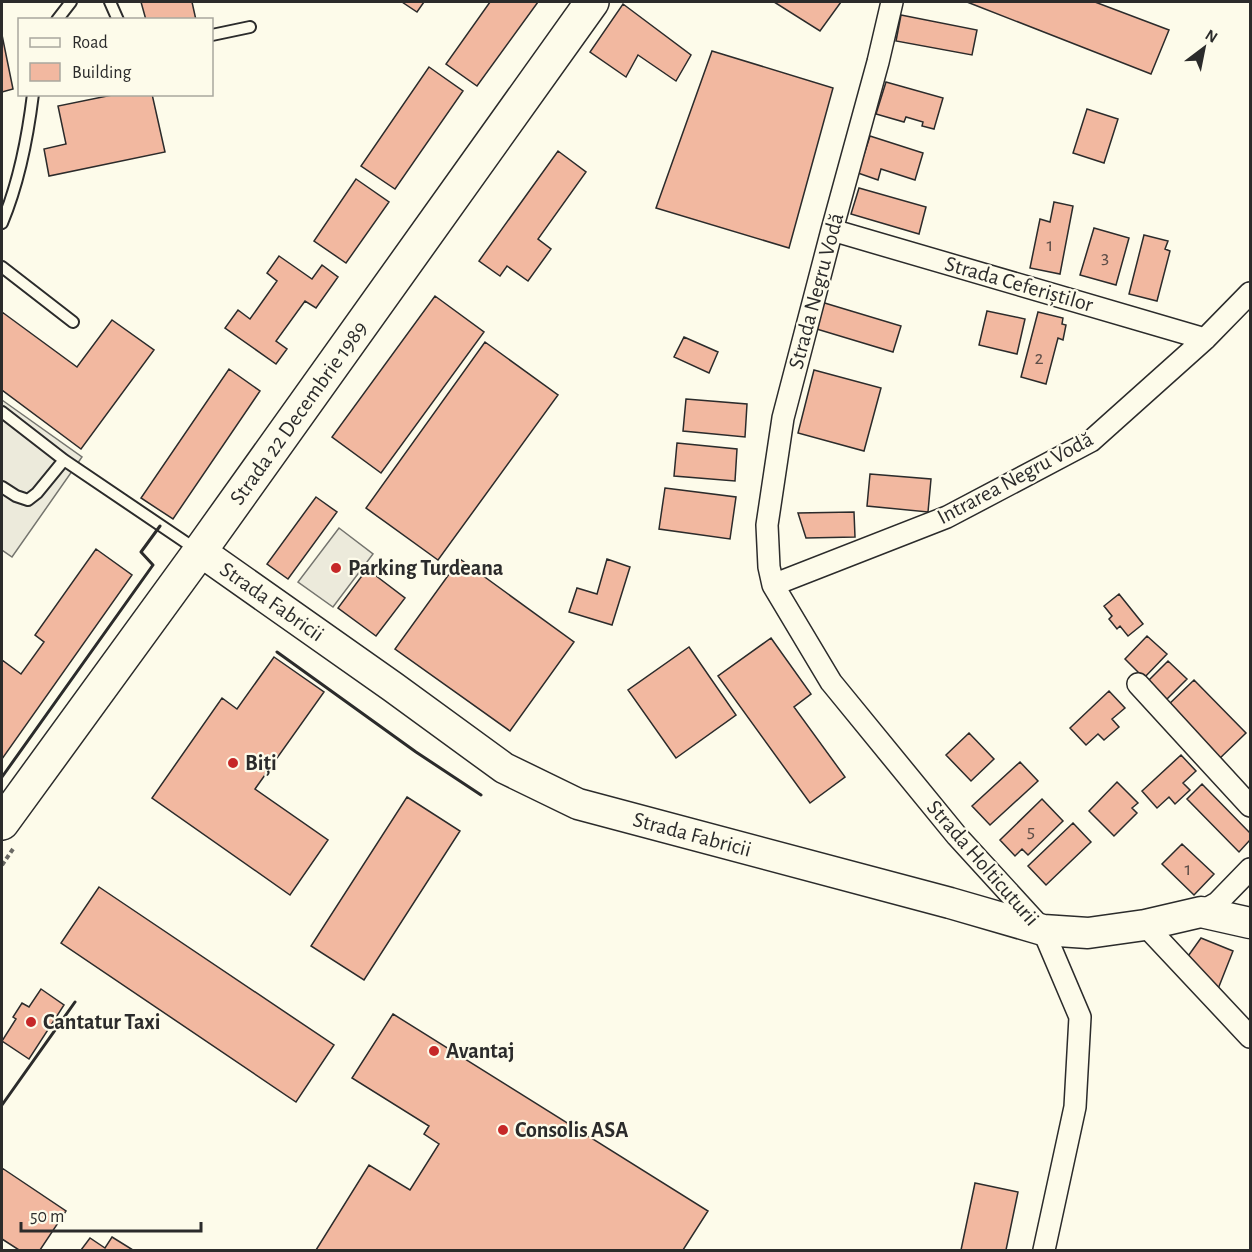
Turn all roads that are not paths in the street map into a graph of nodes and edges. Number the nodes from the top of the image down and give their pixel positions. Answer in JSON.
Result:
{"nodes":[{"id":1,"x":71,"y":2,"type":"edge"},
{"id":2,"x":110,"y":2,"type":"edge"},
{"id":3,"x":592,"y":2,"type":"edge"},
{"id":4,"x":892,"y":2,"type":"edge"},
{"id":5,"x":59,"y":18,"type":"edge"},
{"id":6,"x":117,"y":18,"type":"edge"},
{"id":7,"x":250,"y":27,"type":"dead end"},
{"id":8,"x":213,"y":35,"type":"edge"},
{"id":9,"x":33,"y":96,"type":"edge"},
{"id":10,"x":2,"y":223,"type":"edge"},
{"id":11,"x":832,"y":230,"type":"junction"},
{"id":12,"x":2,"y":267,"type":"edge"},
{"id":13,"x":1251,"y":293,"type":"edge"},
{"id":14,"x":73,"y":322,"type":"dead end"},
{"id":15,"x":1205,"y":339,"type":"junction"},
{"id":16,"x":2,"y":412,"type":"edge"},
{"id":17,"x":64,"y":460,"type":"junction"},
{"id":18,"x":2,"y":488,"type":"edge"},
{"id":19,"x":200,"y":551,"type":"junction"},
{"id":20,"x":773,"y":585,"type":"junction"},
{"id":21,"x":1138,"y":684,"type":"dead end"},
{"id":22,"x":1251,"y":806,"type":"edge"},
{"id":23,"x":2,"y":823,"type":"edge"},
{"id":24,"x":1251,"y":869,"type":"edge"},
{"id":25,"x":1201,"y":912,"type":"junction"},
{"id":26,"x":1251,"y":923,"type":"edge"},
{"id":27,"x":1145,"y":924,"type":"junction"},
{"id":28,"x":1043,"y":930,"type":"junction"},
{"id":29,"x":1251,"y":1037,"type":"edge"},
{"id":30,"x":1044,"y":1251,"type":"edge"}],
"edges":[{"from":1,"to":5,"type":"lane"},
{"from":2,"to":6,"type":"lane"},
{"from":3,"to":19,"type":"main road","name":"Strada 22 Decembrie 1989"},
{"from":4,"to":11,"type":"street","name":"Strada Negru Vodă"},
{"from":7,"to":8,"type":"lane"},
{"from":9,"to":10,"type":"lane"},
{"from":11,"to":15,"type":"street","name":"Strada Ceferiștilor"},
{"from":11,"to":20,"type":"street","name":"Strada Negru Vodă"},
{"from":12,"to":14,"type":"lane"},
{"from":13,"to":15,"type":"street","name":"Intrarea Negru Vodă"},
{"from":15,"to":20,"type":"street","name":"Intrarea Negru Vodă"},
{"from":16,"to":17,"type":"lane"},
{"from":17,"to":18,"type":"lane"},
{"from":17,"to":19,"type":"lane"},
{"from":19,"to":23,"type":"main road","name":"Strada 22 Decembrie 1989"},
{"from":19,"to":28,"type":"street","name":"Strada Fabricii"},
{"from":20,"to":28,"type":"street","name":"Strada Holticuturii"},
{"from":21,"to":22,"type":"street"},
{"from":24,"to":25,"type":"street"},
{"from":25,"to":26,"type":"street","name":"Strada Fabricii"},
{"from":25,"to":27,"type":"street","name":"Strada Fabricii"},
{"from":27,"to":28,"type":"street","name":"Strada Fabricii"},
{"from":27,"to":29,"type":"street"},
{"from":28,"to":30,"type":"street","name":"Strada Holticuturii"}]}
